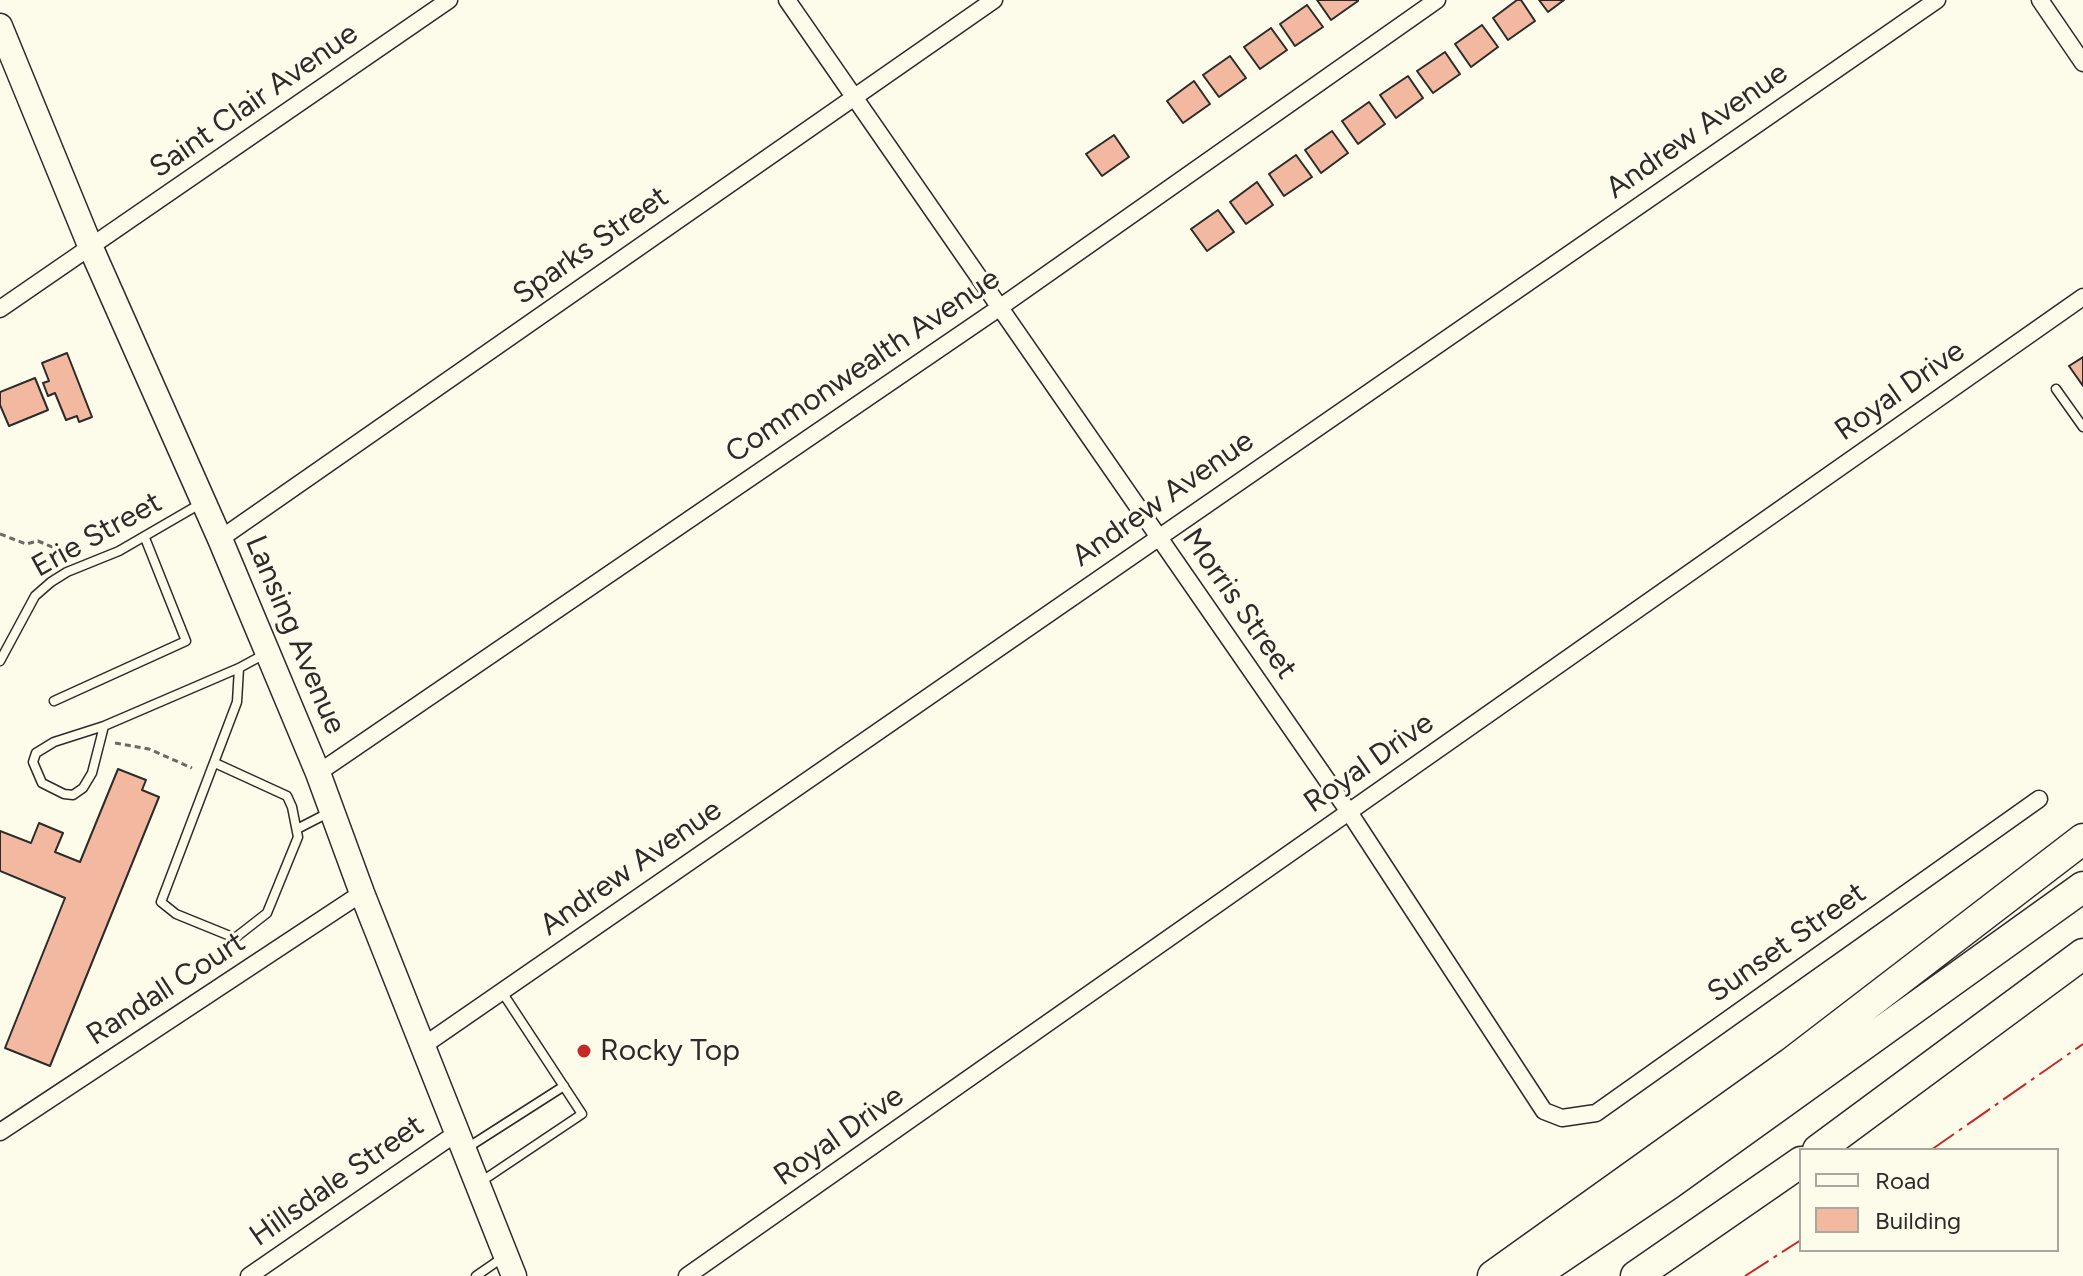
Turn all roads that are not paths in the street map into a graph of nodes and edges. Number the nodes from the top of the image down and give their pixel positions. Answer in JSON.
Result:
{"nodes":[{"id":1,"x":449,"y":0,"type":"edge"},
{"id":2,"x":787,"y":0,"type":"edge"},
{"id":3,"x":994,"y":0,"type":"edge"},
{"id":4,"x":1437,"y":0,"type":"edge"},
{"id":5,"x":1937,"y":0,"type":"edge"},
{"id":6,"x":2040,"y":0,"type":"edge"},
{"id":7,"x":0,"y":26,"type":"edge"},
{"id":8,"x":2083,"y":63,"type":"edge"},
{"id":9,"x":854,"y":98,"type":"junction"},
{"id":10,"x":91,"y":248,"type":"junction"},
{"id":11,"x":2083,"y":297,"type":"edge"},
{"id":12,"x":999,"y":308,"type":"junction"},
{"id":13,"x":0,"y":309,"type":"edge"},
{"id":14,"x":2056,"y":389,"type":"dead end"},
{"id":15,"x":2083,"y":427,"type":"edge"},
{"id":16,"x":204,"y":501,"type":"junction"},
{"id":17,"x":1158,"y":536,"type":"junction"},
{"id":18,"x":145,"y":538,"type":"junction"},
{"id":19,"x":220,"y":539,"type":"junction"},
{"id":20,"x":268,"y":653,"type":"junction"},
{"id":21,"x":0,"y":661,"type":"edge"},
{"id":22,"x":239,"y":668,"type":"junction"},
{"id":23,"x":54,"y":701,"type":"dead end"},
{"id":24,"x":104,"y":726,"type":"junction"},
{"id":25,"x":215,"y":763,"type":"junction"},
{"id":26,"x":318,"y":773,"type":"junction"},
{"id":27,"x":2039,"y":799,"type":"dead end"},
{"id":28,"x":332,"y":811,"type":"junction"},
{"id":29,"x":1349,"y":812,"type":"junction"},
{"id":30,"x":297,"y":829,"type":"junction"},
{"id":31,"x":2083,"y":839,"type":"edge"},
{"id":32,"x":2083,"y":887,"type":"edge"},
{"id":33,"x":362,"y":893,"type":"junction"},
{"id":34,"x":2083,"y":954,"type":"edge"},
{"id":35,"x":2083,"y":977,"type":"edge"},
{"id":36,"x":502,"y":991,"type":"junction"},
{"id":37,"x":423,"y":1046,"type":"junction"},
{"id":38,"x":564,"y":1086,"type":"junction"},
{"id":39,"x":1562,"y":1118,"type":"joint"},
{"id":40,"x":0,"y":1132,"type":"edge"},
{"id":41,"x":461,"y":1141,"type":"junction"},
{"id":42,"x":1828,"y":1143,"type":"edge"},
{"id":43,"x":1799,"y":1163,"type":"edge"},
{"id":44,"x":478,"y":1183,"type":"junction"},
{"id":45,"x":510,"y":1266,"type":"edge"},
{"id":46,"x":249,"y":1276,"type":"edge"},
{"id":47,"x":476,"y":1276,"type":"edge"},
{"id":48,"x":687,"y":1276,"type":"edge"},
{"id":49,"x":1493,"y":1276,"type":"edge"},
{"id":50,"x":1533,"y":1276,"type":"edge"},
{"id":51,"x":1636,"y":1276,"type":"edge"}],
"edges":[{"from":1,"to":10,"type":"street","name":"Saint Clair Avenue"},
{"from":2,"to":9,"type":"street","name":"Morris Street"},
{"from":3,"to":9,"type":"street","name":"Sparks Street"},
{"from":4,"to":12,"type":"street","name":"Commonwealth Avenue"},
{"from":5,"to":17,"type":"street","name":"Andrew Avenue"},
{"from":6,"to":8,"type":"street"},
{"from":7,"to":10,"type":"main road","name":"Lansing Avenue"},
{"from":9,"to":12,"type":"street","name":"Morris Street"},
{"from":9,"to":19,"type":"street","name":"Sparks Street"},
{"from":10,"to":13,"type":"street","name":"Saint Clair Avenue"},
{"from":10,"to":16,"type":"main road","name":"Lansing Avenue"},
{"from":11,"to":29,"type":"street","name":"Royal Drive"},
{"from":12,"to":17,"type":"street","name":"Morris Street"},
{"from":12,"to":26,"type":"street","name":"Commonwealth Avenue"},
{"from":14,"to":15,"type":"lane"},
{"from":16,"to":18,"type":"lane","name":"Erie Street"},
{"from":16,"to":19,"type":"main road","name":"Lansing Avenue"},
{"from":17,"to":29,"type":"street","name":"Morris Street"},
{"from":17,"to":36,"type":"street","name":"Andrew Avenue"},
{"from":18,"to":21,"type":"lane","name":"Erie Street"},
{"from":18,"to":23,"type":"lane"},
{"from":19,"to":20,"type":"main road","name":"Lansing Avenue"},
{"from":20,"to":22,"type":"lane"},
{"from":20,"to":26,"type":"main road","name":"Lansing Avenue"},
{"from":22,"to":24,"type":"lane"},
{"from":22,"to":25,"type":"lane"},
{"from":24,"to":24,"type":"lane"},
{"from":25,"to":30,"type":"lane"},
{"from":25,"to":30,"type":"lane"},
{"from":26,"to":28,"type":"main road","name":"Lansing Avenue"},
{"from":27,"to":39,"type":"street","name":"Sunset Street"},
{"from":28,"to":30,"type":"lane"},
{"from":28,"to":33,"type":"main road","name":"Lansing Avenue"},
{"from":29,"to":39,"type":"street","name":"Morris Street"},
{"from":29,"to":48,"type":"street","name":"Royal Drive"},
{"from":31,"to":49,"type":"highway"},
{"from":32,"to":50,"type":"highway"},
{"from":33,"to":37,"type":"main road","name":"Lansing Avenue"},
{"from":33,"to":40,"type":"street","name":"Randall Court"},
{"from":34,"to":42,"type":"highway"},
{"from":35,"to":42,"type":"highway"},
{"from":36,"to":37,"type":"street","name":"Andrew Avenue"},
{"from":36,"to":38,"type":"lane"},
{"from":37,"to":41,"type":"main road","name":"Lansing Avenue"},
{"from":38,"to":41,"type":"lane"},
{"from":38,"to":44,"type":"lane"},
{"from":41,"to":44,"type":"main road","name":"Lansing Avenue"},
{"from":41,"to":46,"type":"street","name":"Hillsdale Street"},
{"from":43,"to":51,"type":"highway"},
{"from":44,"to":45,"type":"main road","name":"Lansing Avenue"},
{"from":45,"to":47,"type":"lane"}]}
